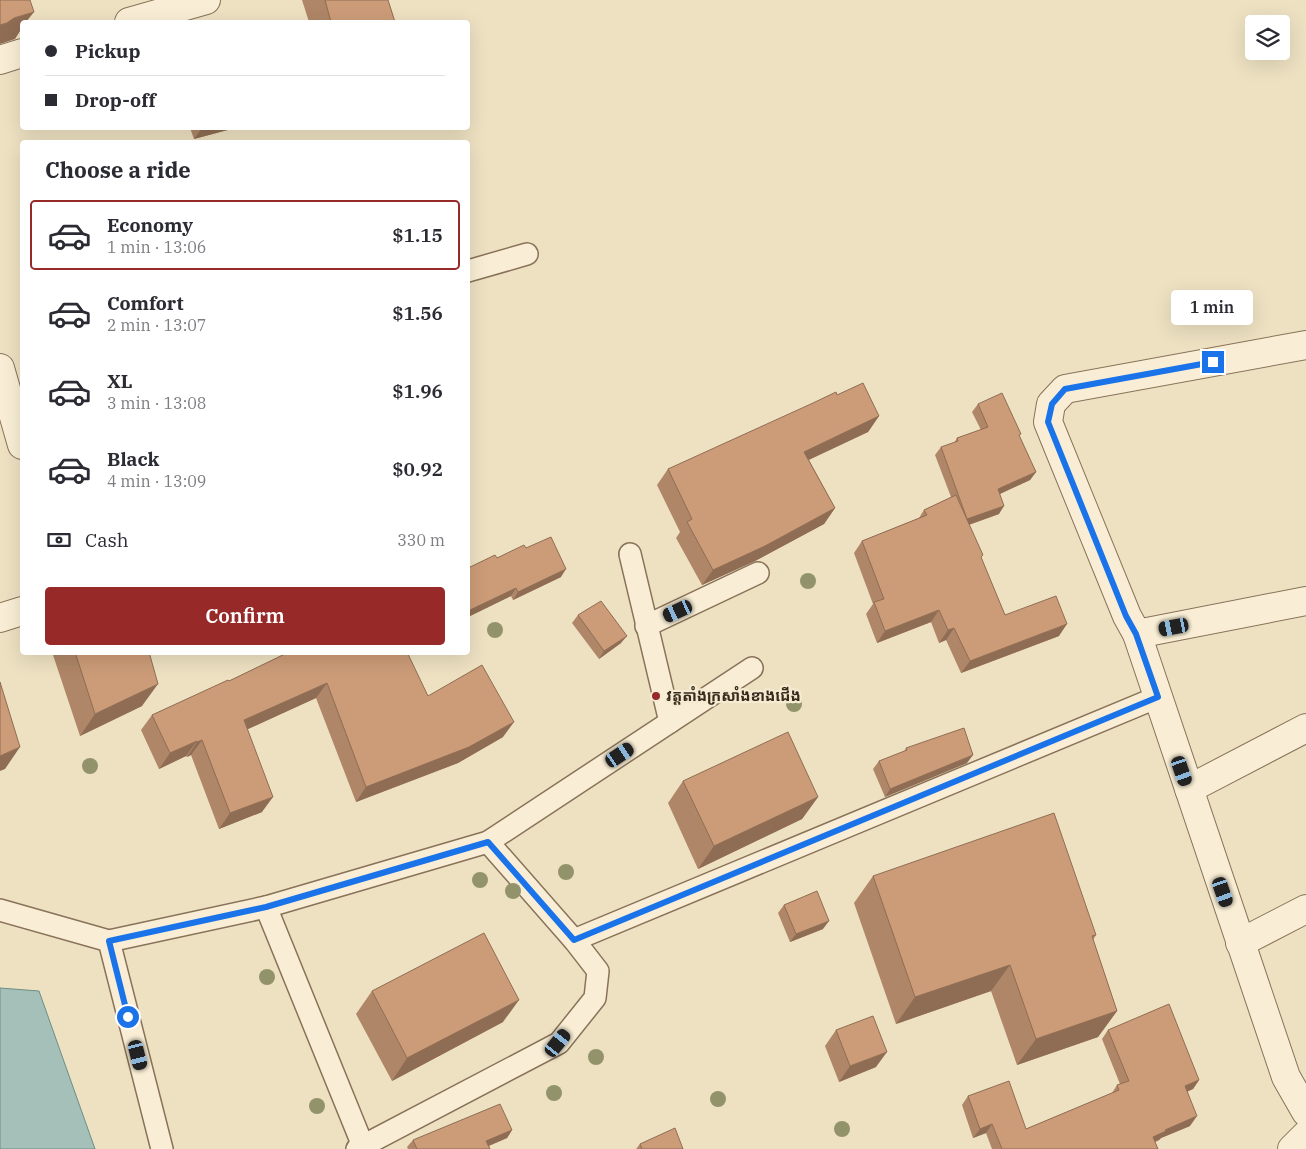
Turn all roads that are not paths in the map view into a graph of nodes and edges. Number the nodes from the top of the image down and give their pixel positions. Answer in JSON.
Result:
{"nodes":[{"id":1,"x":206,"y":0,"type":"edge"},
{"id":2,"x":136,"y":20,"type":"edge"},
{"id":3,"x":20,"y":54,"type":"edge"},
{"id":4,"x":0,"y":60,"type":"edge"},
{"id":5,"x":527,"y":254,"type":"dead end"},
{"id":6,"x":470,"y":270,"type":"edge"},
{"id":7,"x":1306,"y":346,"type":"edge"},
{"id":8,"x":0,"y":368,"type":"edge"},
{"id":9,"x":16,"y":400,"type":"edge"},
{"id":10,"x":20,"y":430,"type":"edge"},
{"id":11,"x":630,"y":554,"type":"dead end"},
{"id":12,"x":758,"y":573,"type":"dead end"},
{"id":13,"x":1306,"y":600,"type":"edge"},
{"id":14,"x":20,"y":612,"type":"edge"},
{"id":15,"x":0,"y":618,"type":"edge"},
{"id":16,"x":646,"y":626,"type":"junction"},
{"id":17,"x":1136,"y":634,"type":"junction"},
{"id":18,"x":752,"y":668,"type":"dead end"},
{"id":19,"x":1158,"y":697,"type":"junction"},
{"id":20,"x":670,"y":722,"type":"junction"},
{"id":21,"x":1306,"y":728,"type":"edge"},
{"id":22,"x":1189,"y":789,"type":"junction"},
{"id":23,"x":488,"y":842,"type":"junction"},
{"id":24,"x":266,"y":907,"type":"junction"},
{"id":25,"x":1306,"y":909,"type":"edge"},
{"id":26,"x":0,"y":910,"type":"edge"},
{"id":27,"x":574,"y":940,"type":"junction"},
{"id":28,"x":109,"y":941,"type":"junction"},
{"id":29,"x":1240,"y":943,"type":"junction"},
{"id":30,"x":1306,"y":1112,"type":"edge"},
{"id":31,"x":1306,"y":1135,"type":"edge"},
{"id":32,"x":360,"y":1148,"type":"edge"},
{"id":33,"x":162,"y":1149,"type":"edge"},
{"id":34,"x":1292,"y":1149,"type":"edge"}],
"edges":[{"from":1,"to":2,"type":"street"},
{"from":3,"to":4,"type":"street"},
{"from":5,"to":6,"type":"lane"},
{"from":7,"to":17,"type":"street"},
{"from":8,"to":9,"type":"street"},
{"from":9,"to":10,"type":"street"},
{"from":11,"to":16,"type":"lane"},
{"from":12,"to":16,"type":"lane"},
{"from":13,"to":17,"type":"street"},
{"from":14,"to":15,"type":"street"},
{"from":16,"to":20,"type":"lane"},
{"from":17,"to":19,"type":"street"},
{"from":18,"to":20,"type":"lane"},
{"from":19,"to":22,"type":"street"},
{"from":19,"to":27,"type":"lane"},
{"from":20,"to":23,"type":"lane"},
{"from":21,"to":22,"type":"street"},
{"from":22,"to":29,"type":"street"},
{"from":23,"to":24,"type":"lane"},
{"from":23,"to":27,"type":"lane"},
{"from":24,"to":28,"type":"lane"},
{"from":24,"to":32,"type":"lane"},
{"from":25,"to":29,"type":"street"},
{"from":26,"to":28,"type":"lane"},
{"from":27,"to":32,"type":"lane"},
{"from":28,"to":33,"type":"lane"},
{"from":29,"to":30,"type":"street"},
{"from":31,"to":34,"type":"street"}]}
